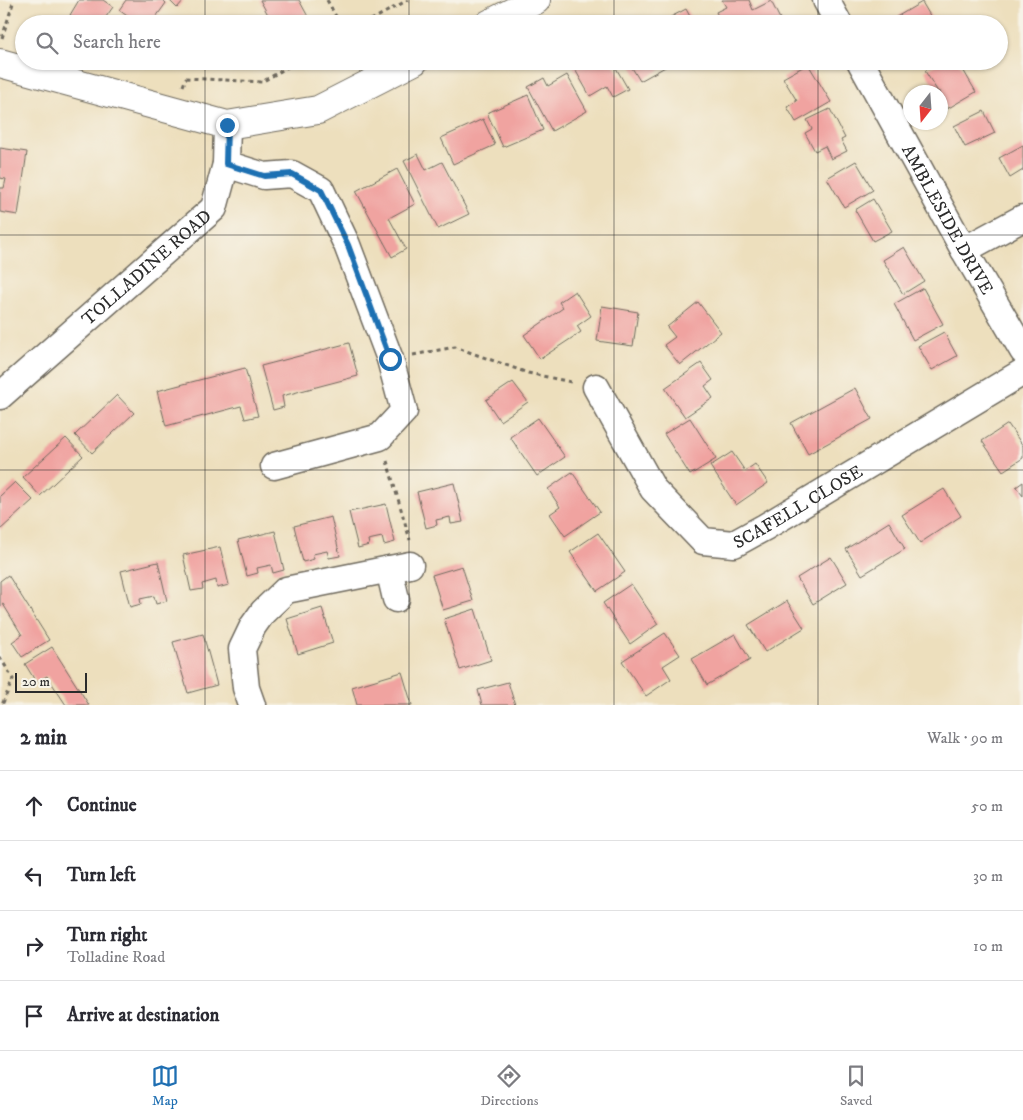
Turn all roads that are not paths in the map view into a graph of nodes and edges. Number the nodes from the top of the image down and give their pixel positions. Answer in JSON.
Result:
{"nodes":[{"id":1,"x":536,"y":0,"type":"edge"},
{"id":2,"x":826,"y":0,"type":"edge"},
{"id":3,"x":507,"y":15,"type":"edge"},
{"id":4,"x":834,"y":15,"type":"edge"},
{"id":5,"x":0,"y":63,"type":"edge"},
{"id":6,"x":15,"y":67,"type":"edge"},
{"id":7,"x":26,"y":70,"type":"edge"},
{"id":8,"x":396,"y":70,"type":"edge"},
{"id":9,"x":865,"y":70,"type":"edge"},
{"id":10,"x":227,"y":125,"type":"junction"},
{"id":11,"x":226,"y":164,"type":"junction"},
{"id":12,"x":1023,"y":218,"type":"edge"},
{"id":13,"x":964,"y":250,"type":"junction"},
{"id":14,"x":1023,"y":351,"type":"edge"},
{"id":15,"x":1023,"y":372,"type":"edge"},
{"id":16,"x":596,"y":387,"type":"road end"},
{"id":17,"x":0,"y":396,"type":"edge"},
{"id":18,"x":274,"y":466,"type":"dead end"},
{"id":19,"x":396,"y":599,"type":"dead end"},
{"id":20,"x":252,"y":705,"type":"edge"}],
"edges":[{"from":1,"to":3,"type":"main road"},
{"from":2,"to":4,"type":"street"},
{"from":5,"to":6,"type":"main road"},
{"from":7,"to":10,"type":"main road"},
{"from":8,"to":10,"type":"main road"},
{"from":9,"to":13,"type":"street","name":"AMBLESIDE DRIVE"},
{"from":10,"to":11,"type":"street","name":"TOLLADINE ROAD"},
{"from":11,"to":17,"type":"street","name":"TOLLADINE ROAD"},
{"from":11,"to":18,"type":"street"},
{"from":12,"to":13,"type":"street"},
{"from":13,"to":14,"type":"street","name":"AMBLESIDE DRIVE"},
{"from":15,"to":16,"type":"street","name":"SCAFELL CLOSE"},
{"from":19,"to":20,"type":"street"}]}
